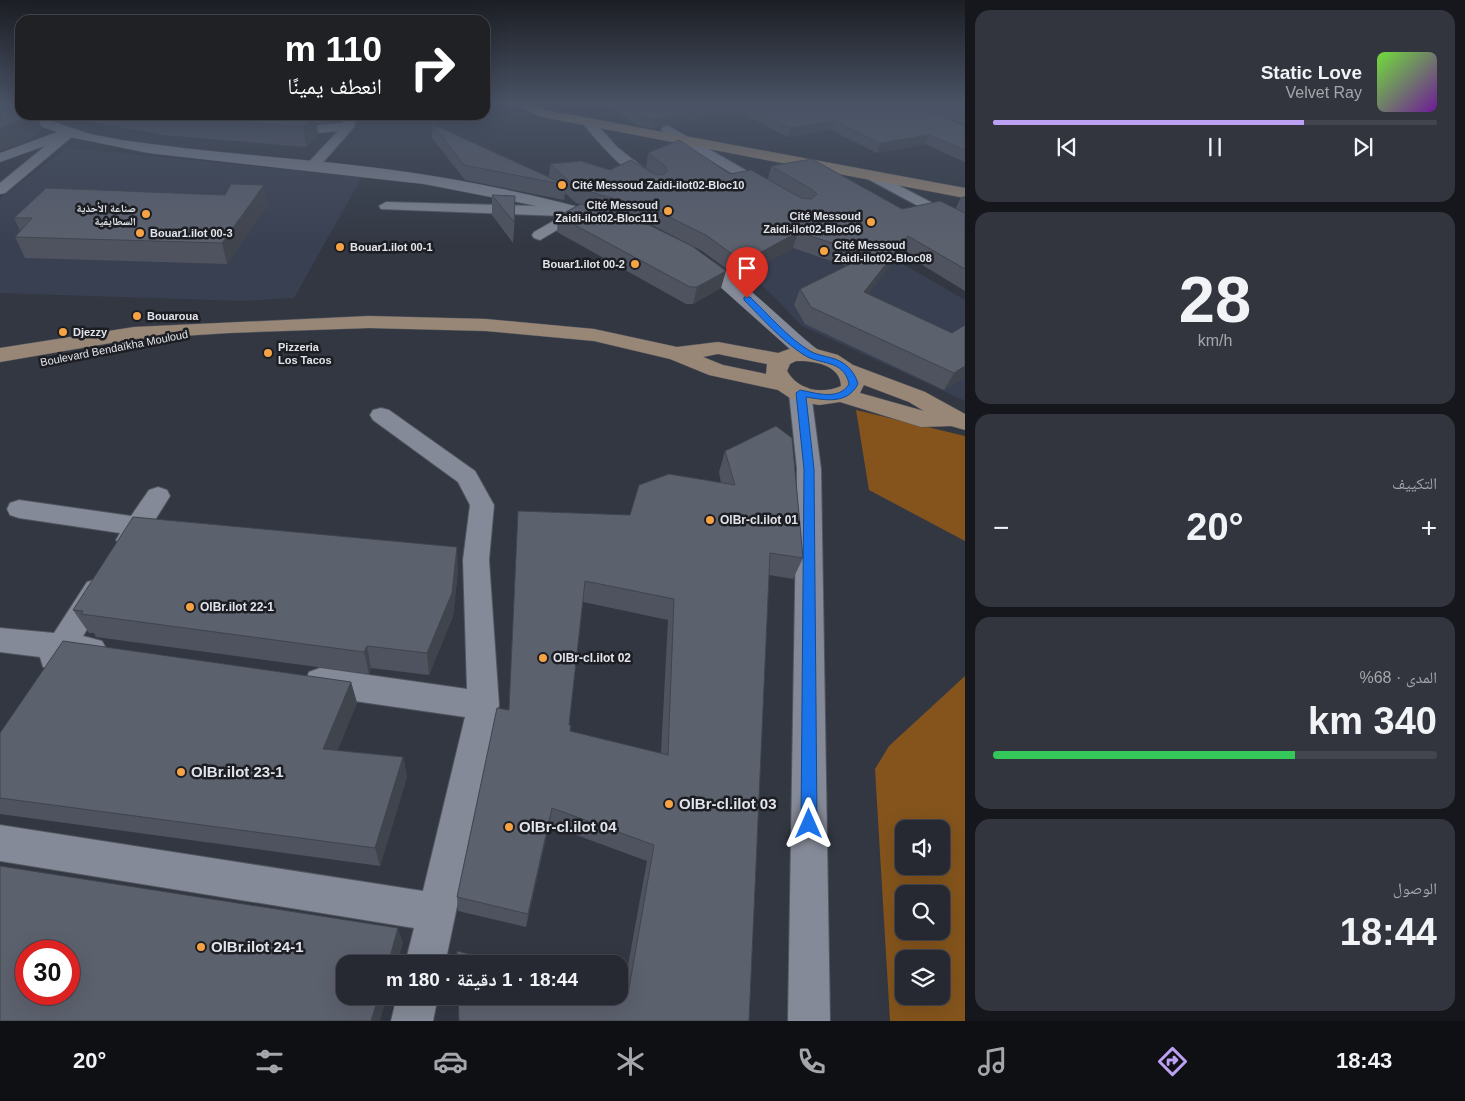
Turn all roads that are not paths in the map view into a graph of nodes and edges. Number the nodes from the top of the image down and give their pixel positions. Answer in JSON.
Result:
{"nodes":[{"id":1,"x":17,"y":152,"type":"edge"},
{"id":2,"x":46,"y":152,"type":"edge"},
{"id":3,"x":185,"y":152,"type":"edge"},
{"id":4,"x":324,"y":152,"type":"edge"},
{"id":5,"x":614,"y":152,"type":"edge"},
{"id":6,"x":708,"y":152,"type":"edge"},
{"id":7,"x":744,"y":152,"type":"edge"},
{"id":8,"x":797,"y":152,"type":"edge"},
{"id":9,"x":0,"y":158,"type":"edge"},
{"id":10,"x":313,"y":165,"type":"junction"},
{"id":11,"x":871,"y":175,"type":"junction"},
{"id":12,"x":965,"y":181,"type":"edge"},
{"id":13,"x":656,"y":185,"type":"edge"},
{"id":14,"x":0,"y":190,"type":"edge"},
{"id":15,"x":965,"y":193,"type":"edge"},
{"id":16,"x":785,"y":199,"type":"edge"},
{"id":17,"x":386,"y":206,"type":"dead end"},
{"id":18,"x":580,"y":212,"type":"junction"},
{"id":19,"x":620,"y":224,"type":"edge"},
{"id":20,"x":965,"y":226,"type":"edge"},
{"id":21,"x":540,"y":235,"type":"dead end"},
{"id":22,"x":679,"y":249,"type":"edge"},
{"id":23,"x":229,"y":327,"type":"junction"},
{"id":24,"x":677,"y":354,"type":"junction"},
{"id":25,"x":809,"y":354,"type":"junction"},
{"id":26,"x":0,"y":355,"type":"edge"},
{"id":27,"x":780,"y":360,"type":"junction"},
{"id":28,"x":847,"y":370,"type":"junction"},
{"id":29,"x":0,"y":371,"type":"edge"},
{"id":30,"x":792,"y":388,"type":"junction"},
{"id":31,"x":842,"y":395,"type":"junction"},
{"id":32,"x":381,"y":415,"type":"dead end"},
{"id":33,"x":958,"y":420,"type":"edge"},
{"id":34,"x":158,"y":496,"type":"dead end"},
{"id":35,"x":19,"y":509,"type":"dead end"},
{"id":36,"x":137,"y":528,"type":"junction"},
{"id":37,"x":187,"y":532,"type":"edge"},
{"id":38,"x":0,"y":640,"type":"edge"},
{"id":39,"x":61,"y":646,"type":"junction"},
{"id":40,"x":120,"y":654,"type":"edge"},
{"id":41,"x":41,"y":677,"type":"edge"},
{"id":42,"x":297,"y":679,"type":"edge"},
{"id":43,"x":483,"y":706,"type":"junction"},
{"id":44,"x":0,"y":844,"type":"edge"},
{"id":45,"x":436,"y":912,"type":"junction"},
{"id":46,"x":427,"y":955,"type":"edge"},
{"id":47,"x":416,"y":1005,"type":"edge"},
{"id":48,"x":427,"y":1005,"type":"edge"},
{"id":49,"x":412,"y":1021,"type":"edge"},
{"id":50,"x":429,"y":1021,"type":"edge"},
{"id":51,"x":809,"y":1021,"type":"edge"}],
"edges":[{"from":1,"to":9,"type":"street"},
{"from":2,"to":14,"type":"street"},
{"from":3,"to":10,"type":"street"},
{"from":4,"to":10,"type":"street"},
{"from":5,"to":13,"type":"street"},
{"from":6,"to":16,"type":"street"},
{"from":7,"to":11,"type":"main road"},
{"from":8,"to":12,"type":"main road"},
{"from":10,"to":18,"type":"street"},
{"from":11,"to":15,"type":"main road"},
{"from":11,"to":20,"type":"street"},
{"from":17,"to":18,"type":"street"},
{"from":18,"to":19,"type":"street"},
{"from":18,"to":21,"type":"street"},
{"from":22,"to":25,"type":"street"},
{"from":23,"to":24,"type":"main road"},
{"from":23,"to":26,"type":"main road"},
{"from":23,"to":29,"type":"main road","name":"Boulevard Bendaïkha Mouloud"},
{"from":24,"to":27,"type":"main road"},
{"from":24,"to":30,"type":"main road"},
{"from":25,"to":27,"type":"main road"},
{"from":25,"to":28,"type":"main road"},
{"from":27,"to":30,"type":"main road"},
{"from":28,"to":31,"type":"main road"},
{"from":28,"to":33,"type":"main road"},
{"from":30,"to":31,"type":"main road"},
{"from":30,"to":51,"type":"street"},
{"from":31,"to":33,"type":"main road"},
{"from":32,"to":43,"type":"street"},
{"from":34,"to":36,"type":"street"},
{"from":35,"to":36,"type":"street"},
{"from":36,"to":37,"type":"street"},
{"from":36,"to":39,"type":"street"},
{"from":38,"to":39,"type":"street"},
{"from":39,"to":40,"type":"street"},
{"from":39,"to":41,"type":"street"},
{"from":42,"to":43,"type":"street"},
{"from":43,"to":45,"type":"street"},
{"from":44,"to":45,"type":"street"},
{"from":45,"to":46,"type":"street"},
{"from":47,"to":49,"type":"street"},
{"from":48,"to":50,"type":"street"}]}
